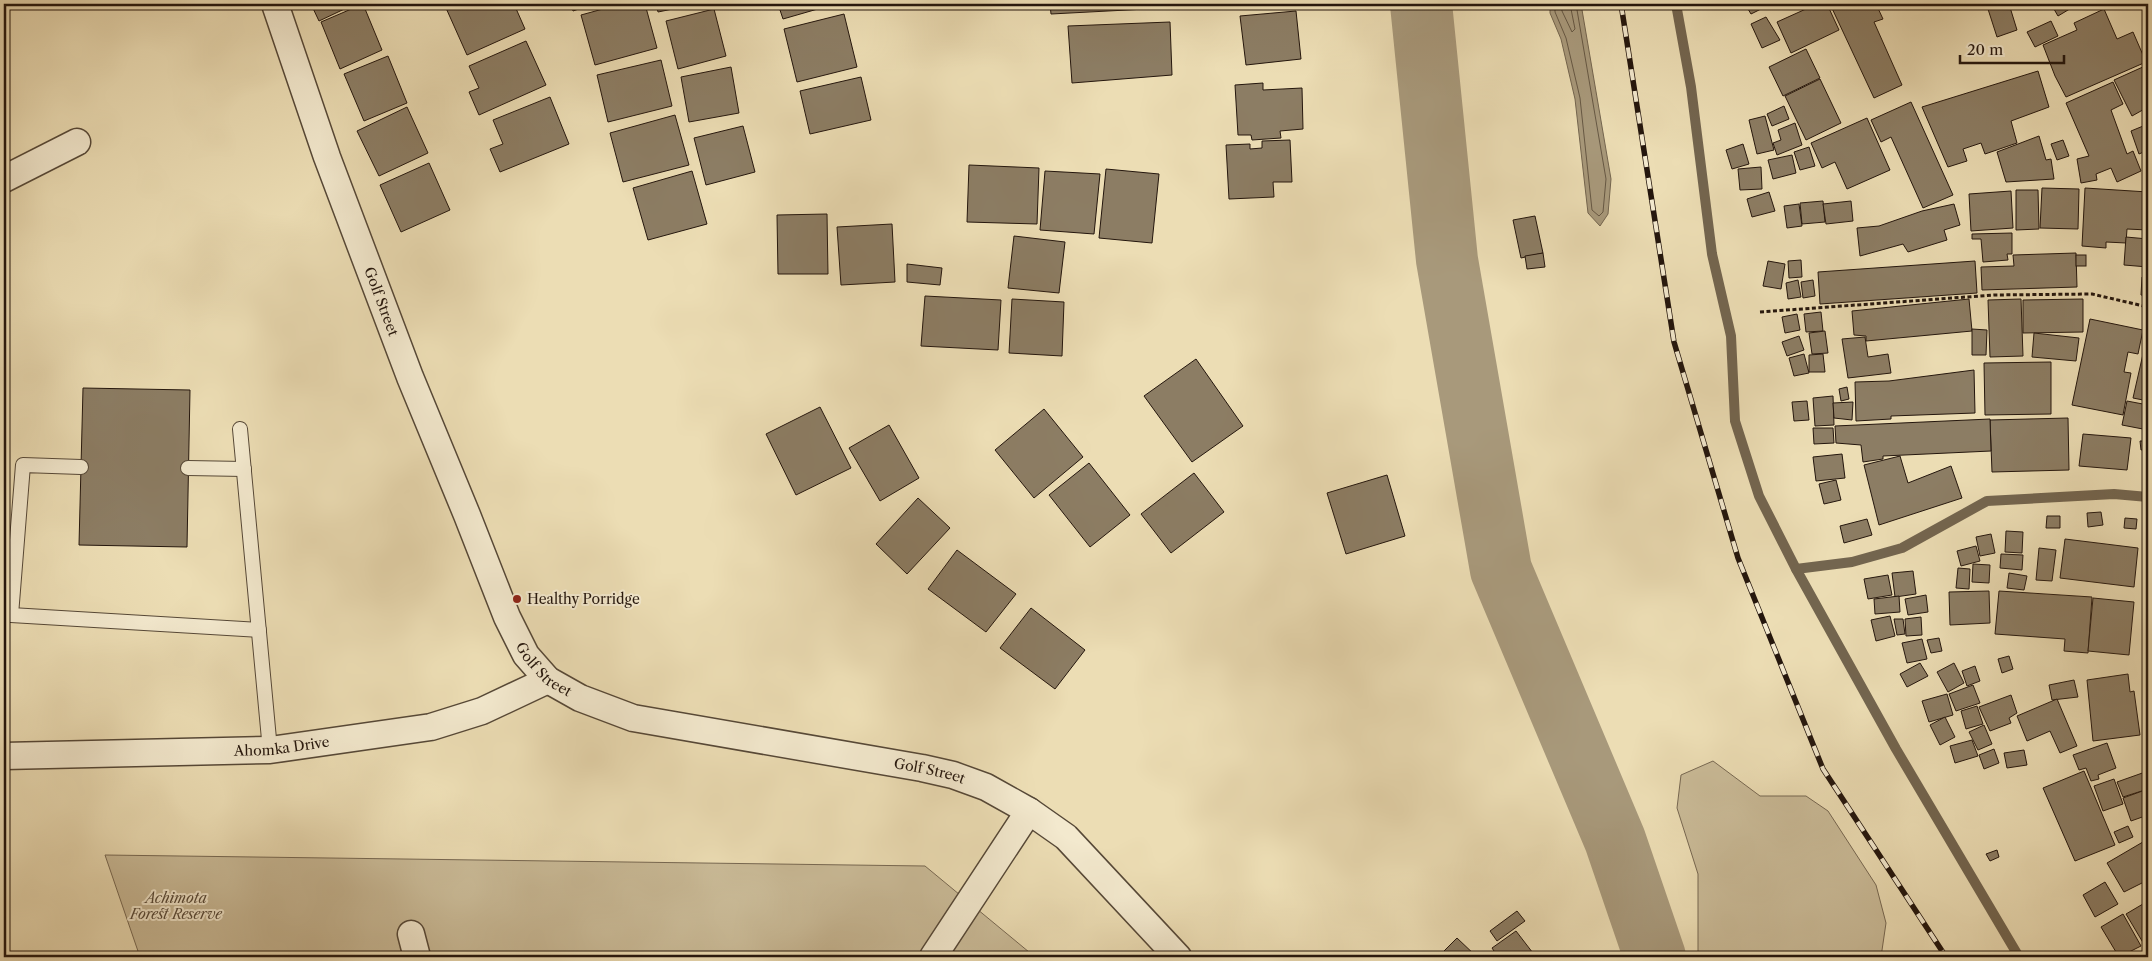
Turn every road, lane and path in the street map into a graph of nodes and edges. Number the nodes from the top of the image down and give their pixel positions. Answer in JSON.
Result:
{"nodes":[{"id":1,"x":275,"y":4,"type":"edge"},
{"id":2,"x":78,"y":142,"type":"dead end"},
{"id":3,"x":4,"y":179,"type":"edge"},
{"id":4,"x":2148,"y":307,"type":"edge"},
{"id":5,"x":1760,"y":312,"type":"dead end"},
{"id":6,"x":240,"y":429,"type":"dead end"},
{"id":7,"x":81,"y":467,"type":"dead end"},
{"id":8,"x":188,"y":468,"type":"dead end"},
{"id":9,"x":244,"y":469,"type":"junction"},
{"id":10,"x":259,"y":630,"type":"junction"},
{"id":11,"x":2148,"y":644,"type":"edge"},
{"id":12,"x":548,"y":680,"type":"junction"},
{"id":13,"x":2148,"y":689,"type":"edge"},
{"id":14,"x":270,"y":750,"type":"junction"},
{"id":15,"x":4,"y":756,"type":"edge"},
{"id":16,"x":1029,"y":811,"type":"junction"},
{"id":17,"x":933,"y":957,"type":"edge"},
{"id":18,"x":1178,"y":957,"type":"edge"}],
"edges":[{"from":1,"to":12,"type":"street","name":"Golf Street"},
{"from":2,"to":3,"type":"street"},
{"from":4,"to":5,"type":"path"},
{"from":6,"to":9,"type":"lane"},
{"from":7,"to":10,"type":"lane"},
{"from":8,"to":9,"type":"lane"},
{"from":9,"to":10,"type":"lane"},
{"from":10,"to":14,"type":"lane"},
{"from":11,"to":13,"type":"path"},
{"from":12,"to":14,"type":"street","name":"Ahomka Drive"},
{"from":12,"to":16,"type":"street","name":"Golf Street"},
{"from":14,"to":15,"type":"street","name":"Ahomka Drive"},
{"from":16,"to":17,"type":"street"},
{"from":16,"to":18,"type":"street","name":"Golf Street"}]}
